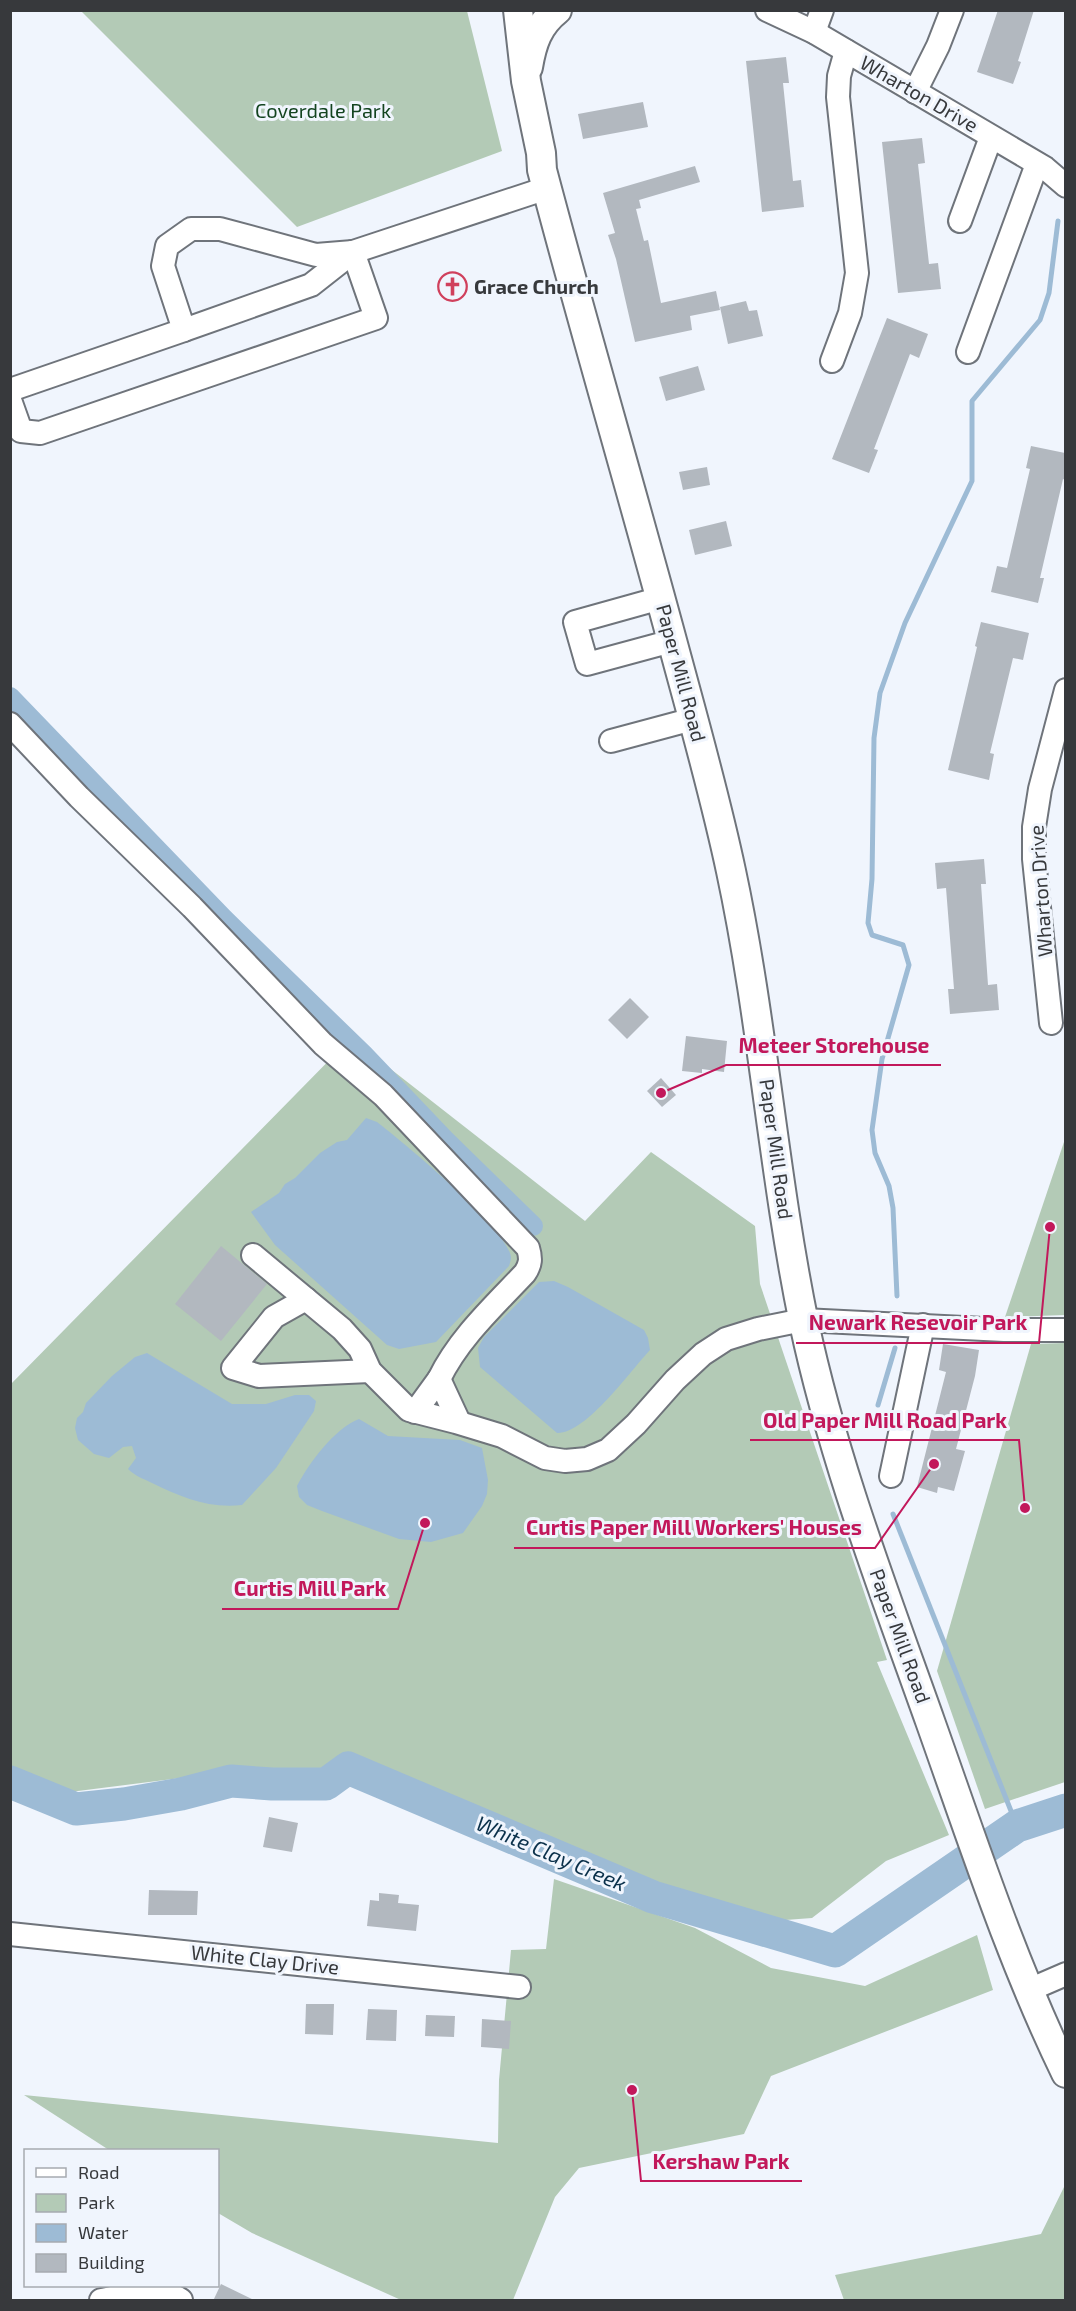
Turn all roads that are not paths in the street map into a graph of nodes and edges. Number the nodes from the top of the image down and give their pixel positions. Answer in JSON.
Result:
{"nodes":[{"id":1,"x":500,"y":10,"type":"edge"},
{"id":2,"x":518,"y":10,"type":"edge"},
{"id":3,"x":557,"y":10,"type":"edge"},
{"id":4,"x":767,"y":10,"type":"edge"},
{"id":5,"x":822,"y":10,"type":"edge"},
{"id":6,"x":952,"y":10,"type":"edge"},
{"id":7,"x":814,"y":32,"type":"junction"},
{"id":8,"x":846,"y":51,"type":"junction"},
{"id":9,"x":526,"y":81,"type":"junction"},
{"id":10,"x":915,"y":92,"type":"junction"},
{"id":11,"x":992,"y":137,"type":"junction"},
{"id":12,"x":1037,"y":164,"type":"junction"},
{"id":13,"x":544,"y":179,"type":"junction"},
{"id":14,"x":1065,"y":186,"type":"edge"},
{"id":15,"x":960,"y":220,"type":"dead end"},
{"id":16,"x":353,"y":252,"type":"junction"},
{"id":17,"x":184,"y":330,"type":"junction"},
{"id":18,"x":968,"y":352,"type":"dead end"},
{"id":19,"x":832,"y":361,"type":"dead end"},
{"id":20,"x":10,"y":390,"type":"edge"},
{"id":21,"x":10,"y":400,"type":"edge"},
{"id":22,"x":661,"y":598,"type":"junction"},
{"id":23,"x":672,"y":641,"type":"junction"},
{"id":24,"x":1065,"y":690,"type":"edge"},
{"id":25,"x":693,"y":719,"type":"junction"},
{"id":26,"x":10,"y":724,"type":"edge"},
{"id":27,"x":610,"y":741,"type":"dead end"},
{"id":28,"x":1051,"y":1023,"type":"dead end"},
{"id":29,"x":253,"y":1256,"type":"dead end"},
{"id":30,"x":306,"y":1299,"type":"junction"},
{"id":31,"x":803,"y":1320,"type":"junction"},
{"id":32,"x":923,"y":1325,"type":"junction"},
{"id":33,"x":1065,"y":1330,"type":"edge"},
{"id":34,"x":370,"y":1371,"type":"junction"},
{"id":35,"x":439,"y":1379,"type":"junction"},
{"id":36,"x":415,"y":1412,"type":"junction"},
{"id":37,"x":459,"y":1422,"type":"junction"},
{"id":38,"x":891,"y":1476,"type":"dead end"},
{"id":39,"x":10,"y":1934,"type":"edge"},
{"id":40,"x":1065,"y":1974,"type":"edge"},
{"id":41,"x":519,"y":1986,"type":"dead end"},
{"id":42,"x":1029,"y":1990,"type":"junction"},
{"id":43,"x":1065,"y":2073,"type":"edge"},
{"id":44,"x":176,"y":2297,"type":"edge"},
{"id":45,"x":104,"y":2300,"type":"edge"}],
"edges":[{"from":1,"to":13,"type":"main road","name":"Paper Mill Road"},
{"from":2,"to":9,"type":"main road","name":"Paper Mill Road"},
{"from":3,"to":9,"type":"main road"},
{"from":4,"to":7,"type":"street","name":"Wharton Drive"},
{"from":5,"to":7,"type":"street"},
{"from":6,"to":10,"type":"street"},
{"from":7,"to":8,"type":"street","name":"Wharton Drive"},
{"from":8,"to":10,"type":"street","name":"Wharton Drive"},
{"from":8,"to":19,"type":"street"},
{"from":9,"to":13,"type":"main road","name":"Paper Mill Road"},
{"from":10,"to":11,"type":"street","name":"Wharton Drive"},
{"from":11,"to":12,"type":"street","name":"Wharton Drive"},
{"from":11,"to":15,"type":"street"},
{"from":12,"to":14,"type":"street","name":"Wharton Drive"},
{"from":12,"to":18,"type":"street"},
{"from":13,"to":16,"type":"street"},
{"from":13,"to":22,"type":"main road","name":"Paper Mill Road"},
{"from":16,"to":17,"type":"street"},
{"from":16,"to":17,"type":"street"},
{"from":16,"to":21,"type":"street"},
{"from":17,"to":20,"type":"street"},
{"from":22,"to":23,"type":"main road","name":"Paper Mill Road"},
{"from":22,"to":23,"type":"street"},
{"from":23,"to":25,"type":"main road","name":"Paper Mill Road"},
{"from":24,"to":28,"type":"street","name":"Wharton Drive"},
{"from":25,"to":27,"type":"street"},
{"from":25,"to":31,"type":"main road","name":"Paper Mill Road"},
{"from":26,"to":35,"type":"street"},
{"from":29,"to":30,"type":"street"},
{"from":30,"to":34,"type":"street"},
{"from":30,"to":34,"type":"street"},
{"from":31,"to":32,"type":"street"},
{"from":31,"to":37,"type":"street"},
{"from":31,"to":42,"type":"main road","name":"Paper Mill Road"},
{"from":32,"to":33,"type":"street"},
{"from":32,"to":38,"type":"street"},
{"from":34,"to":36,"type":"street"},
{"from":35,"to":36,"type":"street"},
{"from":35,"to":37,"type":"street"},
{"from":36,"to":37,"type":"street"},
{"from":39,"to":41,"type":"street","name":"White Clay Drive"},
{"from":40,"to":42,"type":"street"},
{"from":42,"to":43,"type":"main road","name":"Paper Mill Road"},
{"from":44,"to":45,"type":"street"}]}
